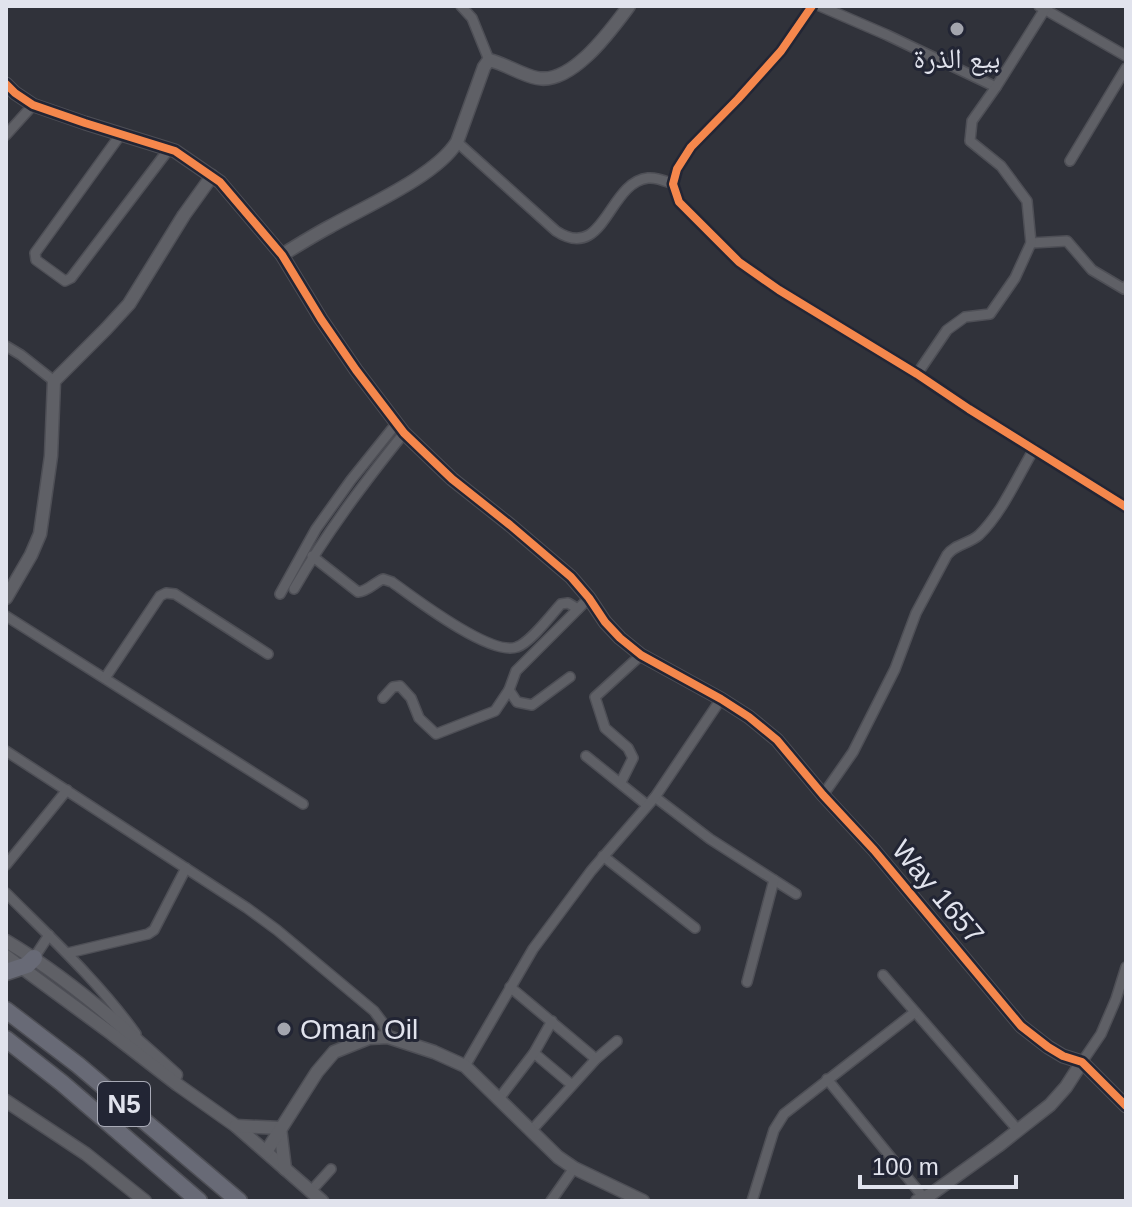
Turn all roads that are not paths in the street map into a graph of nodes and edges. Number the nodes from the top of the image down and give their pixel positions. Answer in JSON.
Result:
{"nodes":[{"id":1,"x":461,"y":6,"type":"edge"},
{"id":2,"x":629,"y":6,"type":"edge"},
{"id":3,"x":812,"y":6,"type":"edge"},
{"id":4,"x":820,"y":6,"type":"edge"},
{"id":5,"x":1042,"y":7,"type":"edge"},
{"id":6,"x":1126,"y":56,"type":"edge"},
{"id":7,"x":489,"y":60,"type":"junction"},
{"id":8,"x":1126,"y":68,"type":"edge"},
{"id":9,"x":6,"y":84,"type":"edge"},
{"id":10,"x":996,"y":87,"type":"junction"},
{"id":11,"x":33,"y":105,"type":"junction"},
{"id":12,"x":121,"y":134,"type":"junction"},
{"id":13,"x":6,"y":135,"type":"edge"},
{"id":14,"x":457,"y":142,"type":"junction"},
{"id":15,"x":169,"y":149,"type":"junction"},
{"id":16,"x":1070,"y":161,"type":"dead end"},
{"id":17,"x":212,"y":176,"type":"junction"},
{"id":18,"x":673,"y":184,"type":"junction"},
{"id":19,"x":1031,"y":243,"type":"junction"},
{"id":20,"x":282,"y":255,"type":"junction"},
{"id":21,"x":1126,"y":286,"type":"edge"},
{"id":22,"x":6,"y":346,"type":"edge"},
{"id":23,"x":917,"y":374,"type":"junction"},
{"id":24,"x":54,"y":381,"type":"junction"},
{"id":25,"x":400,"y":428,"type":"junction"},
{"id":26,"x":1034,"y":449,"type":"junction"},
{"id":27,"x":1126,"y":507,"type":"edge"},
{"id":28,"x":312,"y":556,"type":"junction"},
{"id":29,"x":294,"y":589,"type":"dead end"},
{"id":30,"x":280,"y":594,"type":"dead end"},
{"id":31,"x":6,"y":598,"type":"edge"},
{"id":32,"x":589,"y":598,"type":"junction"},
{"id":33,"x":578,"y":609,"type":"junction"},
{"id":34,"x":6,"y":616,"type":"edge"},
{"id":35,"x":268,"y":654,"type":"dead end"},
{"id":36,"x":641,"y":655,"type":"junction"},
{"id":37,"x":570,"y":677,"type":"dead end"},
{"id":38,"x":105,"y":678,"type":"junction"},
{"id":39,"x":509,"y":690,"type":"junction"},
{"id":40,"x":383,"y":698,"type":"dead end"},
{"id":41,"x":721,"y":699,"type":"junction"},
{"id":42,"x":6,"y":751,"type":"edge"},
{"id":43,"x":586,"y":756,"type":"dead end"},
{"id":44,"x":621,"y":782,"type":"junction"},
{"id":45,"x":67,"y":790,"type":"junction"},
{"id":46,"x":823,"y":795,"type":"junction"},
{"id":47,"x":655,"y":797,"type":"junction"},
{"id":48,"x":303,"y":804,"type":"dead end"},
{"id":49,"x":647,"y":805,"type":"junction"},
{"id":50,"x":603,"y":856,"type":"junction"},
{"id":51,"x":6,"y":865,"type":"edge"},
{"id":52,"x":186,"y":868,"type":"junction"},
{"id":53,"x":774,"y":880,"type":"junction"},
{"id":54,"x":6,"y":893,"type":"edge"},
{"id":55,"x":796,"y":894,"type":"dead end"},
{"id":56,"x":695,"y":928,"type":"dead end"},
{"id":57,"x":49,"y":935,"type":"junction"},
{"id":58,"x":6,"y":941,"type":"edge"},
{"id":59,"x":68,"y":953,"type":"junction"},
{"id":60,"x":6,"y":956,"type":"edge"},
{"id":61,"x":22,"y":965,"type":"edge"},
{"id":62,"x":1126,"y":967,"type":"edge"},
{"id":63,"x":883,"y":975,"type":"dead end"},
{"id":64,"x":747,"y":982,"type":"dead end"},
{"id":65,"x":510,"y":987,"type":"junction"},
{"id":66,"x":6,"y":1010,"type":"edge"},
{"id":67,"x":915,"y":1012,"type":"junction"},
{"id":68,"x":552,"y":1021,"type":"junction"},
{"id":69,"x":388,"y":1037,"type":"junction"},
{"id":70,"x":6,"y":1039,"type":"edge"},
{"id":71,"x":617,"y":1041,"type":"dead end"},
{"id":72,"x":144,"y":1046,"type":"junction"},
{"id":73,"x":534,"y":1053,"type":"junction"},
{"id":74,"x":596,"y":1059,"type":"junction"},
{"id":75,"x":1082,"y":1062,"type":"junction"},
{"id":76,"x":465,"y":1066,"type":"junction"},
{"id":77,"x":827,"y":1079,"type":"junction"},
{"id":78,"x":572,"y":1085,"type":"junction"},
{"id":79,"x":498,"y":1100,"type":"junction"},
{"id":80,"x":6,"y":1101,"type":"edge"},
{"id":81,"x":205,"y":1102,"type":"junction"},
{"id":82,"x":1126,"y":1106,"type":"edge"},
{"id":83,"x":236,"y":1126,"type":"junction"},
{"id":84,"x":280,"y":1128,"type":"junction"},
{"id":85,"x":1018,"y":1130,"type":"junction"},
{"id":86,"x":531,"y":1131,"type":"junction"},
{"id":87,"x":263,"y":1149,"type":"junction"},
{"id":88,"x":574,"y":1168,"type":"junction"},
{"id":89,"x":285,"y":1169,"type":"junction"},
{"id":90,"x":331,"y":1169,"type":"dead end"},
{"id":91,"x":311,"y":1191,"type":"junction"},
{"id":92,"x":920,"y":1200,"type":"edge"},
{"id":93,"x":145,"y":1201,"type":"edge"},
{"id":94,"x":199,"y":1201,"type":"edge"},
{"id":95,"x":239,"y":1201,"type":"edge"},
{"id":96,"x":322,"y":1201,"type":"edge"},
{"id":97,"x":551,"y":1201,"type":"edge"},
{"id":98,"x":643,"y":1201,"type":"edge"},
{"id":99,"x":752,"y":1201,"type":"edge"}],
"edges":[{"from":1,"to":7,"type":"street"},
{"from":2,"to":7,"type":"street"},
{"from":3,"to":18,"type":"street"},
{"from":4,"to":10,"type":"street"},
{"from":5,"to":6,"type":"street"},
{"from":5,"to":10,"type":"street"},
{"from":7,"to":14,"type":"street"},
{"from":8,"to":16,"type":"street"},
{"from":9,"to":11,"type":"street","name":"Way 1657"},
{"from":10,"to":19,"type":"street"},
{"from":11,"to":12,"type":"street","name":"Way 1657"},
{"from":11,"to":13,"type":"street"},
{"from":12,"to":15,"type":"street","name":"Way 1657"},
{"from":12,"to":15,"type":"street"},
{"from":14,"to":18,"type":"street"},
{"from":14,"to":20,"type":"street"},
{"from":15,"to":17,"type":"street","name":"Way 1657"},
{"from":17,"to":20,"type":"street","name":"Way 1657"},
{"from":17,"to":24,"type":"street"},
{"from":18,"to":23,"type":"street"},
{"from":19,"to":21,"type":"street"},
{"from":19,"to":23,"type":"street"},
{"from":20,"to":25,"type":"street","name":"Way 1657"},
{"from":22,"to":24,"type":"street"},
{"from":23,"to":26,"type":"street"},
{"from":24,"to":31,"type":"street"},
{"from":25,"to":28,"type":"street"},
{"from":25,"to":30,"type":"street"},
{"from":25,"to":32,"type":"street","name":"Way 1657"},
{"from":26,"to":27,"type":"street"},
{"from":26,"to":46,"type":"street"},
{"from":28,"to":29,"type":"street"},
{"from":28,"to":33,"type":"street"},
{"from":32,"to":33,"type":"street"},
{"from":32,"to":36,"type":"street","name":"Way 1657"},
{"from":33,"to":39,"type":"street"},
{"from":34,"to":38,"type":"street"},
{"from":35,"to":38,"type":"street"},
{"from":36,"to":41,"type":"street","name":"Way 1657"},
{"from":36,"to":44,"type":"street"},
{"from":37,"to":39,"type":"street"},
{"from":38,"to":48,"type":"street"},
{"from":39,"to":40,"type":"street"},
{"from":41,"to":46,"type":"street","name":"Way 1657"},
{"from":41,"to":47,"type":"street"},
{"from":42,"to":45,"type":"street"},
{"from":43,"to":44,"type":"street"},
{"from":44,"to":49,"type":"street"},
{"from":45,"to":51,"type":"street"},
{"from":45,"to":52,"type":"street"},
{"from":46,"to":75,"type":"street","name":"Way 1657"},
{"from":47,"to":49,"type":"street"},
{"from":47,"to":53,"type":"street"},
{"from":49,"to":50,"type":"street"},
{"from":50,"to":56,"type":"street"},
{"from":50,"to":65,"type":"street"},
{"from":52,"to":59,"type":"street"},
{"from":52,"to":69,"type":"street"},
{"from":53,"to":55,"type":"street"},
{"from":53,"to":64,"type":"street"},
{"from":54,"to":57,"type":"street"},
{"from":57,"to":59,"type":"street"},
{"from":57,"to":61,"type":"street"},
{"from":58,"to":61,"type":"street"},
{"from":59,"to":72,"type":"street"},
{"from":60,"to":61,"type":"street"},
{"from":61,"to":72,"type":"street"},
{"from":61,"to":81,"type":"street"},
{"from":62,"to":75,"type":"street"},
{"from":63,"to":67,"type":"street"},
{"from":65,"to":68,"type":"street"},
{"from":65,"to":76,"type":"street"},
{"from":66,"to":95,"type":"highway","number":"N5"},
{"from":67,"to":77,"type":"street"},
{"from":67,"to":85,"type":"street"},
{"from":68,"to":73,"type":"street"},
{"from":68,"to":74,"type":"street"},
{"from":69,"to":76,"type":"street"},
{"from":69,"to":84,"type":"street"},
{"from":70,"to":94,"type":"highway","number":"N5"},
{"from":71,"to":74,"type":"street"},
{"from":72,"to":81,"type":"street"},
{"from":73,"to":78,"type":"street"},
{"from":73,"to":79,"type":"street"},
{"from":74,"to":78,"type":"street"},
{"from":75,"to":82,"type":"street","name":"Way 1657"},
{"from":75,"to":85,"type":"street"},
{"from":76,"to":79,"type":"street"},
{"from":77,"to":92,"type":"street"},
{"from":77,"to":99,"type":"street"},
{"from":78,"to":86,"type":"street"},
{"from":79,"to":86,"type":"street"},
{"from":80,"to":93,"type":"street"},
{"from":81,"to":83,"type":"street"},
{"from":83,"to":84,"type":"street"},
{"from":83,"to":87,"type":"street"},
{"from":84,"to":87,"type":"street"},
{"from":84,"to":89,"type":"street"},
{"from":85,"to":92,"type":"street"},
{"from":86,"to":88,"type":"street"},
{"from":87,"to":89,"type":"street"},
{"from":88,"to":97,"type":"street"},
{"from":88,"to":98,"type":"street"},
{"from":89,"to":91,"type":"street"},
{"from":90,"to":91,"type":"street"},
{"from":91,"to":96,"type":"street"}]}
